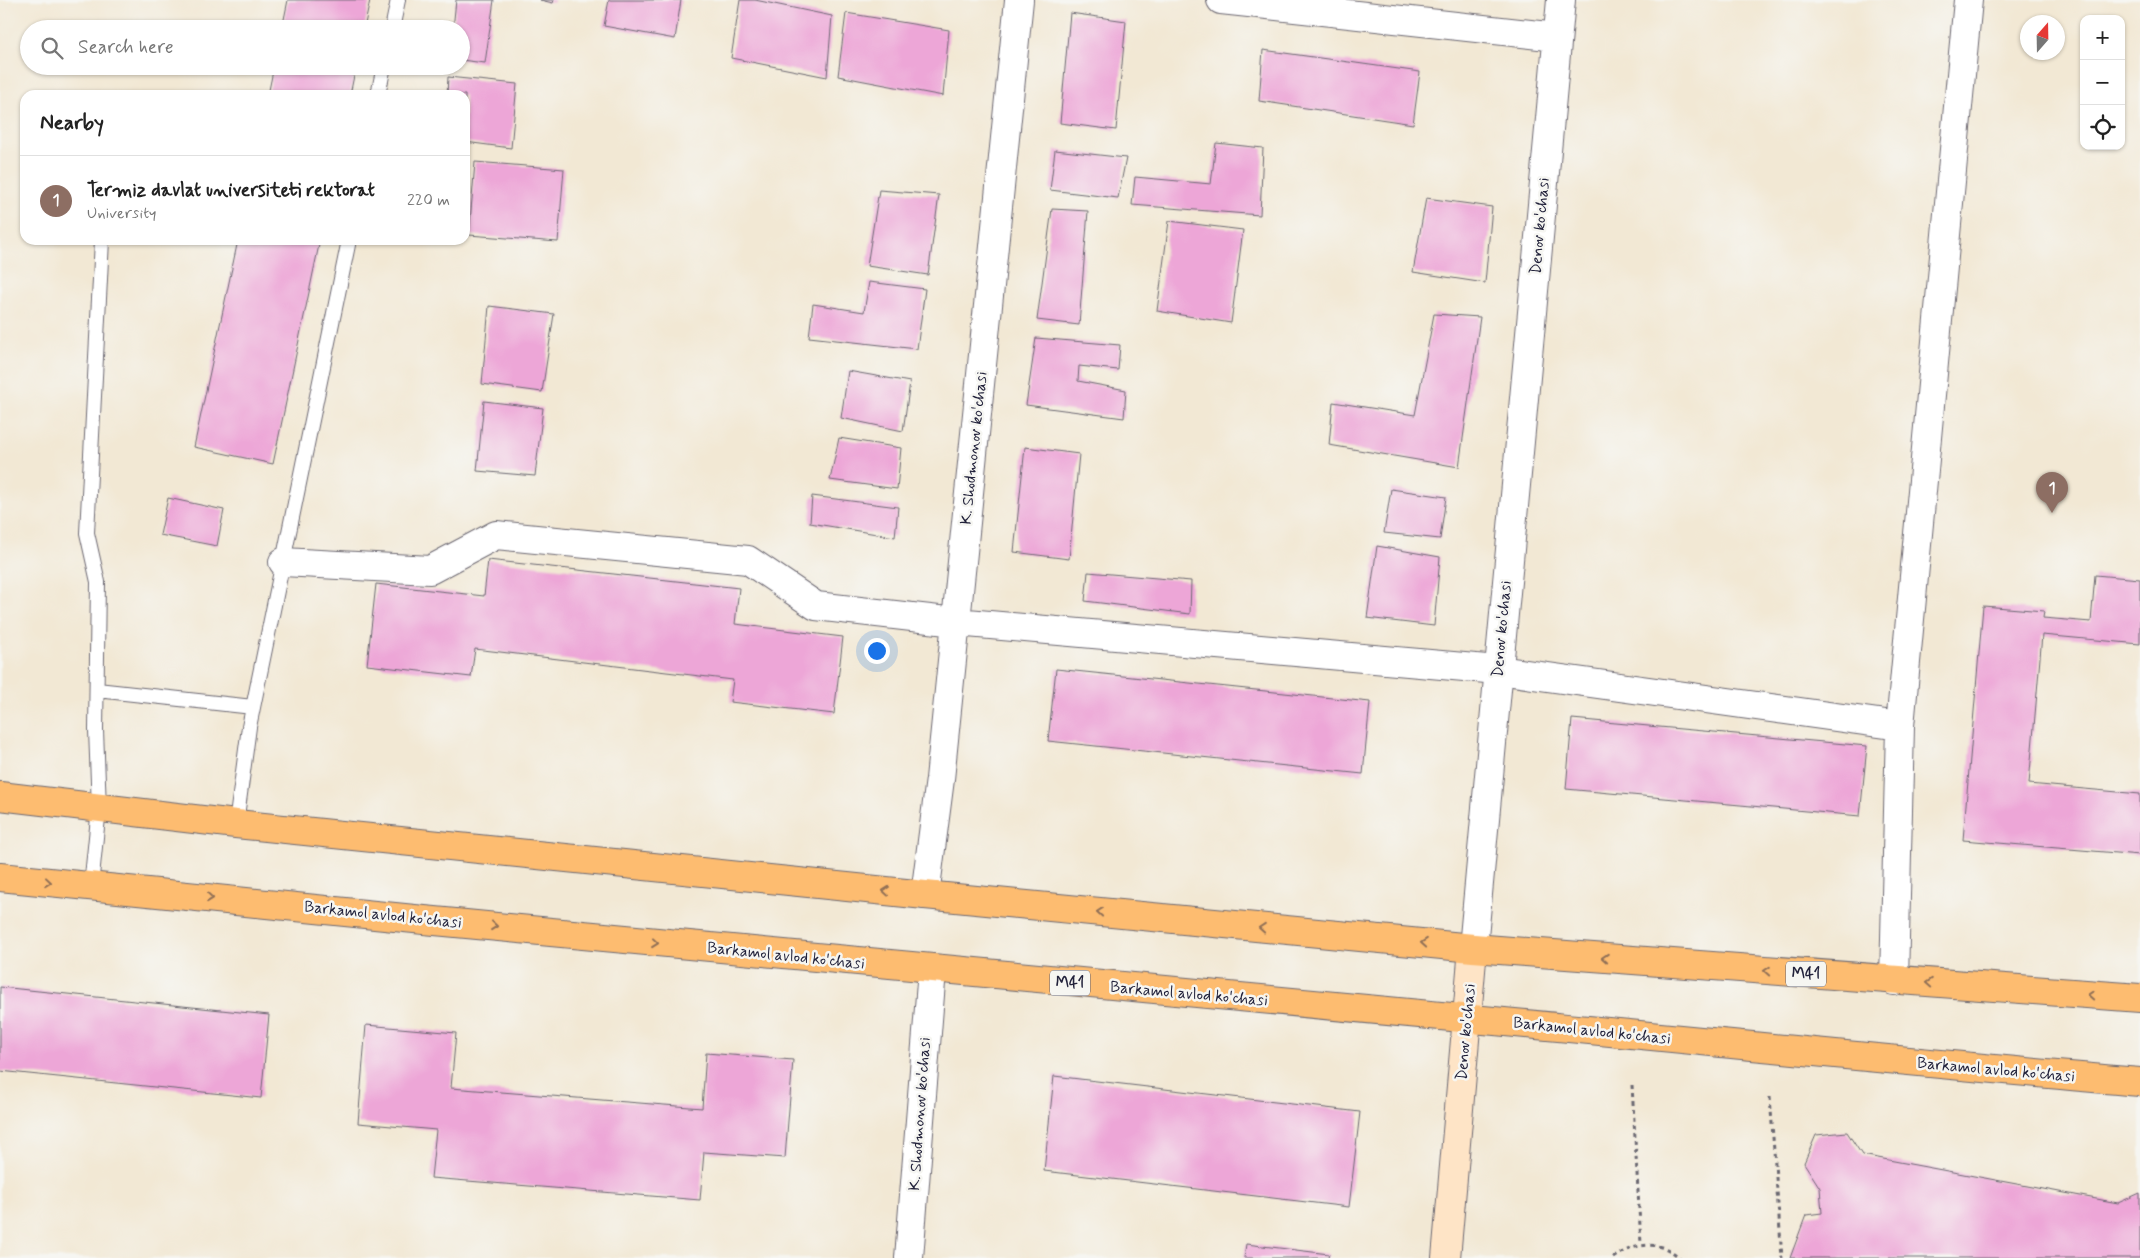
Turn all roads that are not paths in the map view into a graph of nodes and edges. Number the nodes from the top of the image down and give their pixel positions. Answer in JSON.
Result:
{"nodes":[{"id":1,"x":398,"y":0,"type":"edge"},
{"id":2,"x":1019,"y":0,"type":"edge"},
{"id":3,"x":1221,"y":0,"type":"edge"},
{"id":4,"x":1561,"y":0,"type":"edge"},
{"id":5,"x":1968,"y":0,"type":"edge"},
{"id":6,"x":394,"y":20,"type":"edge"},
{"id":7,"x":1557,"y":37,"type":"junction"},
{"id":8,"x":382,"y":75,"type":"edge"},
{"id":9,"x":379,"y":90,"type":"edge"},
{"id":10,"x":102,"y":245,"type":"edge"},
{"id":11,"x":348,"y":245,"type":"edge"},
{"id":12,"x":283,"y":562,"type":"junction"},
{"id":13,"x":956,"y":622,"type":"junction"},
{"id":14,"x":1498,"y":670,"type":"junction"},
{"id":15,"x":97,"y":690,"type":"junction"},
{"id":16,"x":253,"y":708,"type":"junction"},
{"id":17,"x":1900,"y":726,"type":"junction"},
{"id":18,"x":0,"y":796,"type":"edge"},
{"id":19,"x":99,"y":808,"type":"junction"},
{"id":20,"x":236,"y":824,"type":"junction"},
{"id":21,"x":0,"y":877,"type":"edge"},
{"id":22,"x":91,"y":886,"type":"junction"},
{"id":23,"x":925,"y":895,"type":"junction"},
{"id":24,"x":1472,"y":948,"type":"junction"},
{"id":25,"x":932,"y":970,"type":"junction"},
{"id":26,"x":1894,"y":981,"type":"junction"},
{"id":27,"x":2140,"y":998,"type":"edge"},
{"id":28,"x":1467,"y":1019,"type":"junction"},
{"id":29,"x":2140,"y":1082,"type":"edge"},
{"id":30,"x":909,"y":1258,"type":"edge"},
{"id":31,"x":1446,"y":1258,"type":"edge"}],
"edges":[{"from":1,"to":6,"type":"lane"},
{"from":2,"to":13,"type":"street","name":"K. Shodmonov ko'chasi"},
{"from":3,"to":7,"type":"street"},
{"from":4,"to":7,"type":"street","name":"Denov ko'chasi"},
{"from":5,"to":17,"type":"street"},
{"from":7,"to":14,"type":"street","name":"Denov ko'chasi"},
{"from":8,"to":9,"type":"lane"},
{"from":10,"to":15,"type":"lane"},
{"from":11,"to":12,"type":"lane"},
{"from":12,"to":13,"type":"street"},
{"from":12,"to":16,"type":"lane"},
{"from":13,"to":14,"type":"street"},
{"from":13,"to":23,"type":"street","name":"K. Shodmonov ko'chasi"},
{"from":14,"to":17,"type":"street"},
{"from":14,"to":24,"type":"street","name":"Denov ko'chasi"},
{"from":15,"to":16,"type":"lane"},
{"from":15,"to":19,"type":"lane"},
{"from":16,"to":20,"type":"lane"},
{"from":17,"to":26,"type":"street"},
{"from":18,"to":19,"type":"main road","number":"M41"},
{"from":19,"to":20,"type":"main road","number":"M41"},
{"from":19,"to":22,"type":"lane"},
{"from":23,"to":20,"type":"main road","number":"M41","one_way":true},
{"from":21,"to":22,"type":"main road","name":"Barkamol avlod ko'chasi","number":"M41","one_way":true},
{"from":22,"to":25,"type":"main road","name":"Barkamol avlod ko'chasi","number":"M41","one_way":true},
{"from":24,"to":23,"type":"main road","number":"M41","one_way":true},
{"from":26,"to":24,"type":"main road","number":"M41","one_way":true},
{"from":24,"to":28,"type":"main road","name":"Denov ko'chasi"},
{"from":25,"to":28,"type":"main road","name":"Barkamol avlod ko'chasi","number":"M41"},
{"from":25,"to":30,"type":"street","name":"K. Shodmonov ko'chasi"},
{"from":27,"to":26,"type":"main road","number":"M41","one_way":true},
{"from":28,"to":29,"type":"main road","name":"Barkamol avlod ko'chasi","number":"M41"},
{"from":28,"to":31,"type":"main road","name":"Denov ko'chasi"}]}
